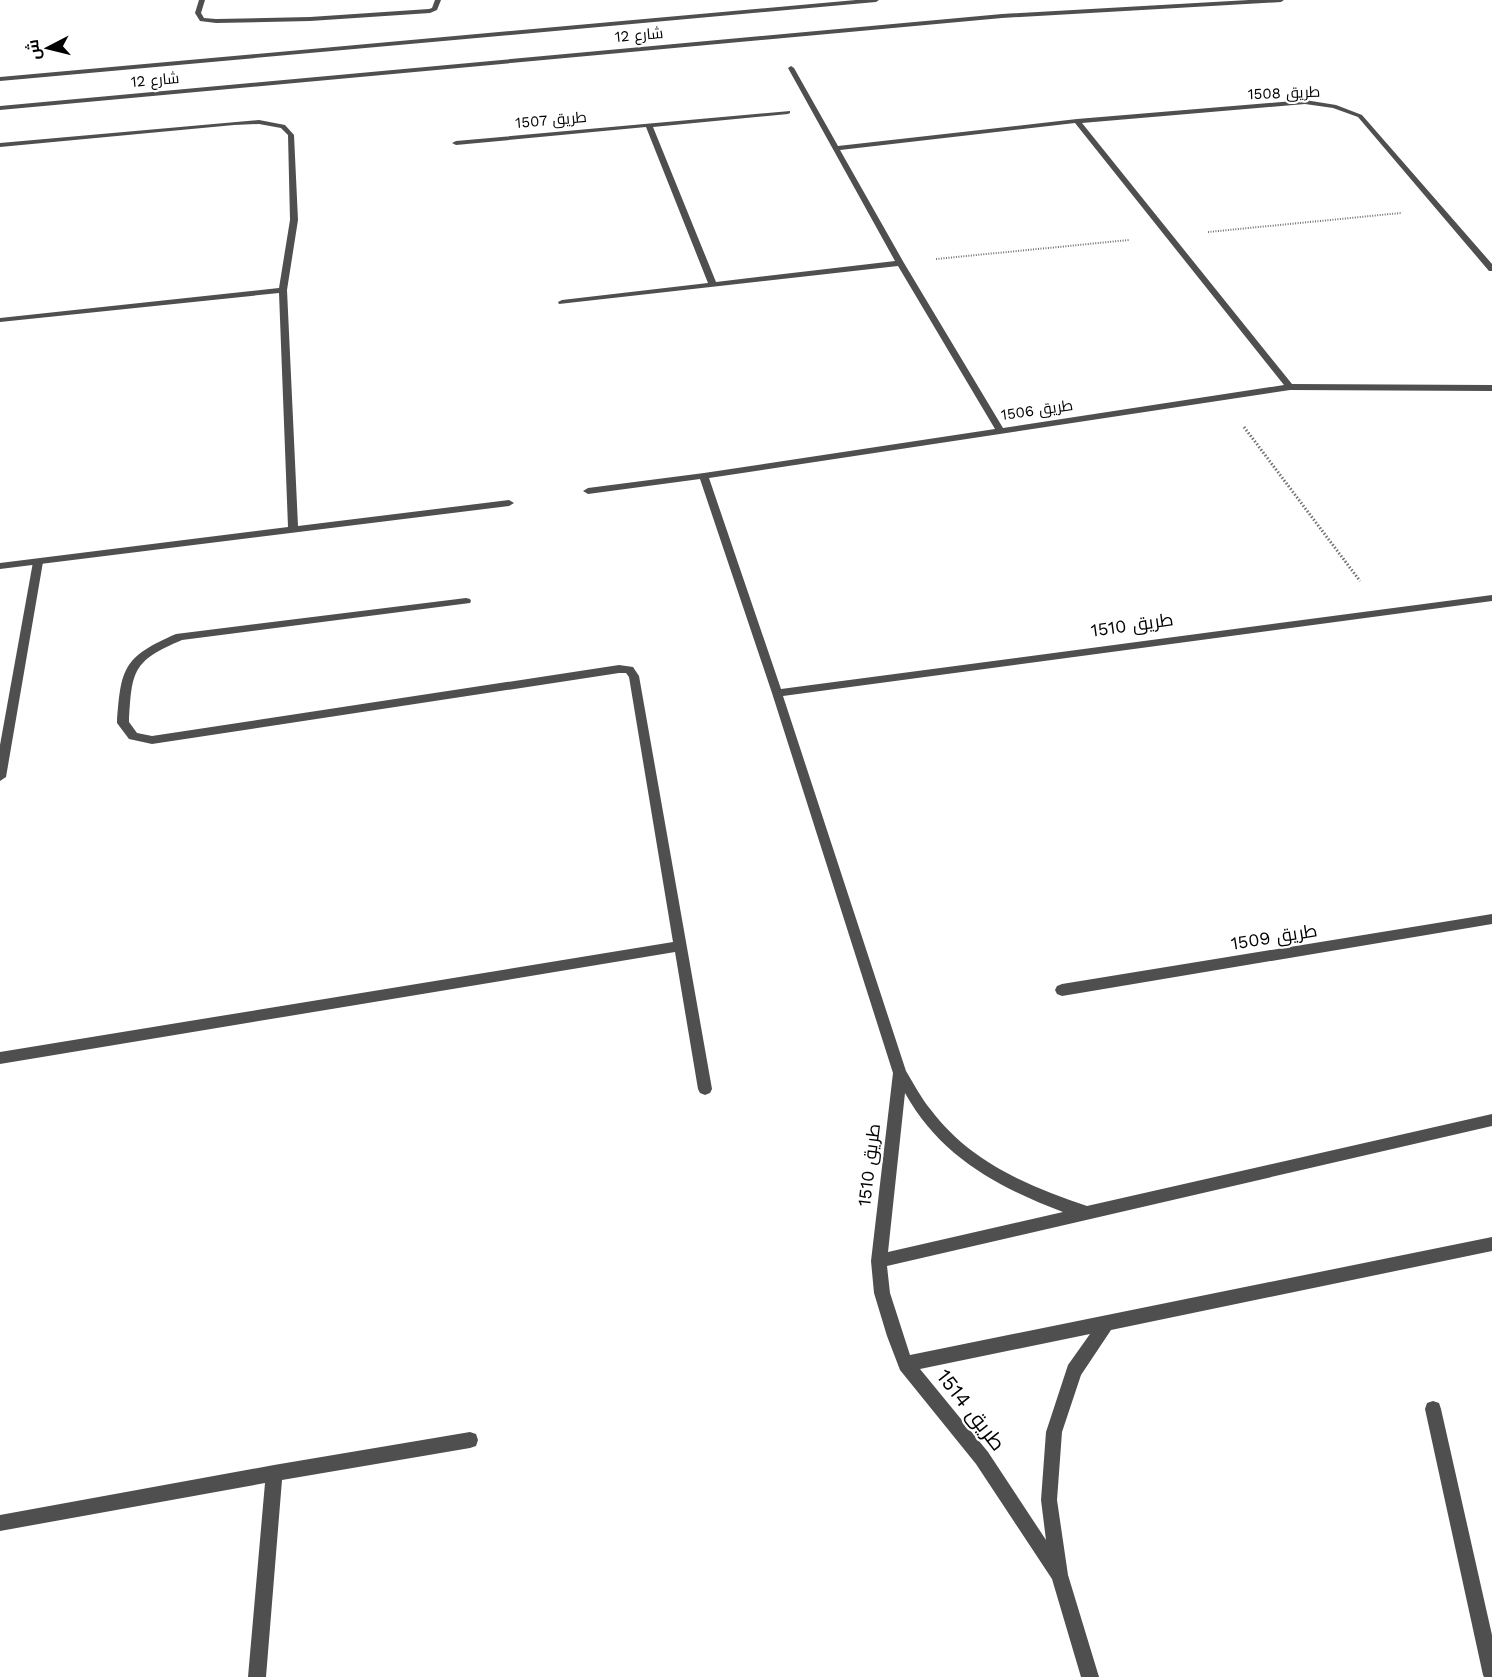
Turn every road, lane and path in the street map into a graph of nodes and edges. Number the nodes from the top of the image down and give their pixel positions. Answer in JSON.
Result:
{"nodes":[{"id":1,"x":202,"y":0,"type":"edge"},
{"id":2,"x":438,"y":0,"type":"edge"},
{"id":3,"x":876,"y":0,"type":"edge"},
{"id":4,"x":1281,"y":0,"type":"edge"},
{"id":5,"x":792,"y":68,"type":"dead end"},
{"id":6,"x":0,"y":78,"type":"edge"},
{"id":7,"x":0,"y":108,"type":"edge"},
{"id":8,"x":788,"y":112,"type":"dead end"},
{"id":9,"x":1077,"y":121,"type":"junction"},
{"id":10,"x":649,"y":125,"type":"junction"},
{"id":11,"x":456,"y":143,"type":"dead end"},
{"id":12,"x":0,"y":145,"type":"edge"},
{"id":13,"x":836,"y":148,"type":"junction"},
{"id":14,"x":900,"y":263,"type":"junction"},
{"id":15,"x":1492,"y":269,"type":"edge"},
{"id":16,"x":713,"y":285,"type":"junction"},
{"id":17,"x":283,"y":290,"type":"junction"},
{"id":18,"x":562,"y":303,"type":"dead end"},
{"id":19,"x":0,"y":320,"type":"edge"},
{"id":20,"x":1290,"y":387,"type":"junction"},
{"id":21,"x":1492,"y":388,"type":"edge"},
{"id":22,"x":1222,"y":398,"type":"junction"},
{"id":23,"x":1000,"y":430,"type":"junction"},
{"id":24,"x":704,"y":476,"type":"junction"},
{"id":25,"x":588,"y":490,"type":"dead end"},
{"id":26,"x":509,"y":503,"type":"dead end"},
{"id":27,"x":293,"y":530,"type":"junction"},
{"id":28,"x":38,"y":562,"type":"junction"},
{"id":29,"x":0,"y":567,"type":"edge"},
{"id":30,"x":1492,"y":598,"type":"edge"},
{"id":31,"x":466,"y":601,"type":"dead end"},
{"id":32,"x":1383,"y":612,"type":"junction"},
{"id":33,"x":777,"y":693,"type":"junction"},
{"id":34,"x":0,"y":777,"type":"edge"},
{"id":35,"x":1492,"y":918,"type":"edge"},
{"id":36,"x":679,"y":946,"type":"junction"},
{"id":37,"x":1062,"y":990,"type":"dead end"},
{"id":38,"x":0,"y":1058,"type":"edge"},
{"id":39,"x":900,"y":1074,"type":"junction"},
{"id":40,"x":705,"y":1089,"type":"dead end"},
{"id":41,"x":1492,"y":1120,"type":"edge"},
{"id":42,"x":1087,"y":1213,"type":"junction"},
{"id":43,"x":1492,"y":1244,"type":"edge"},
{"id":44,"x":879,"y":1261,"type":"junction"},
{"id":45,"x":1107,"y":1322,"type":"junction"},
{"id":46,"x":906,"y":1364,"type":"junction"},
{"id":47,"x":1433,"y":1409,"type":"dead end"},
{"id":48,"x":470,"y":1440,"type":"dead end"},
{"id":49,"x":274,"y":1473,"type":"junction"},
{"id":50,"x":0,"y":1523,"type":"edge"},
{"id":51,"x":1059,"y":1575,"type":"junction"},
{"id":52,"x":1492,"y":1675,"type":"edge"},
{"id":53,"x":257,"y":1677,"type":"edge"},
{"id":54,"x":1090,"y":1677,"type":"edge"}],
"edges":[{"from":1,"to":2,"type":"street"},
{"from":3,"to":6,"type":"street","name":"شارع 12"},
{"from":4,"to":7,"type":"street","name":"شارع 12"},
{"from":5,"to":13,"type":"street"},
{"from":8,"to":10,"type":"street","name":"طريق 1507"},
{"from":9,"to":13,"type":"street","name":"طريق 1508"},
{"from":9,"to":15,"type":"street","name":"طريق 1508"},
{"from":9,"to":20,"type":"street"},
{"from":10,"to":11,"type":"street","name":"طريق 1507"},
{"from":10,"to":16,"type":"street"},
{"from":12,"to":17,"type":"street"},
{"from":13,"to":14,"type":"street"},
{"from":14,"to":16,"type":"street"},
{"from":14,"to":23,"type":"street"},
{"from":16,"to":18,"type":"street"},
{"from":17,"to":19,"type":"street"},
{"from":17,"to":27,"type":"street"},
{"from":20,"to":21,"type":"street","name":"طريق 1506"},
{"from":20,"to":22,"type":"street","name":"طريق 1506"},
{"from":22,"to":23,"type":"street","name":"طريق 1506"},
{"from":22,"to":32,"type":"path"},
{"from":23,"to":24,"type":"street","name":"طريق 1506"},
{"from":24,"to":25,"type":"street","name":"طريق 1506"},
{"from":24,"to":33,"type":"street","name":"طريق 1510"},
{"from":26,"to":27,"type":"street"},
{"from":27,"to":28,"type":"street"},
{"from":28,"to":29,"type":"street"},
{"from":28,"to":34,"type":"street"},
{"from":30,"to":32,"type":"street","name":"طريق 1510"},
{"from":31,"to":36,"type":"street"},
{"from":32,"to":33,"type":"street","name":"طريق 1510"},
{"from":33,"to":39,"type":"street","name":"طريق 1510"},
{"from":35,"to":37,"type":"street","name":"طريق 1509"},
{"from":36,"to":38,"type":"street"},
{"from":36,"to":40,"type":"street"},
{"from":39,"to":42,"type":"street","name":"طريق 1510"},
{"from":39,"to":44,"type":"street","name":"طريق 1510"},
{"from":41,"to":42,"type":"street"},
{"from":42,"to":44,"type":"street"},
{"from":43,"to":45,"type":"street"},
{"from":44,"to":46,"type":"street","name":"طريق 1514"},
{"from":45,"to":46,"type":"street"},
{"from":45,"to":51,"type":"street","name":"طريق 1514"},
{"from":46,"to":51,"type":"street","name":"طريق 1514"},
{"from":47,"to":52,"type":"street"},
{"from":48,"to":49,"type":"street"},
{"from":49,"to":50,"type":"street"},
{"from":49,"to":53,"type":"street"},
{"from":51,"to":54,"type":"street","name":"طريق 1514"}]}
